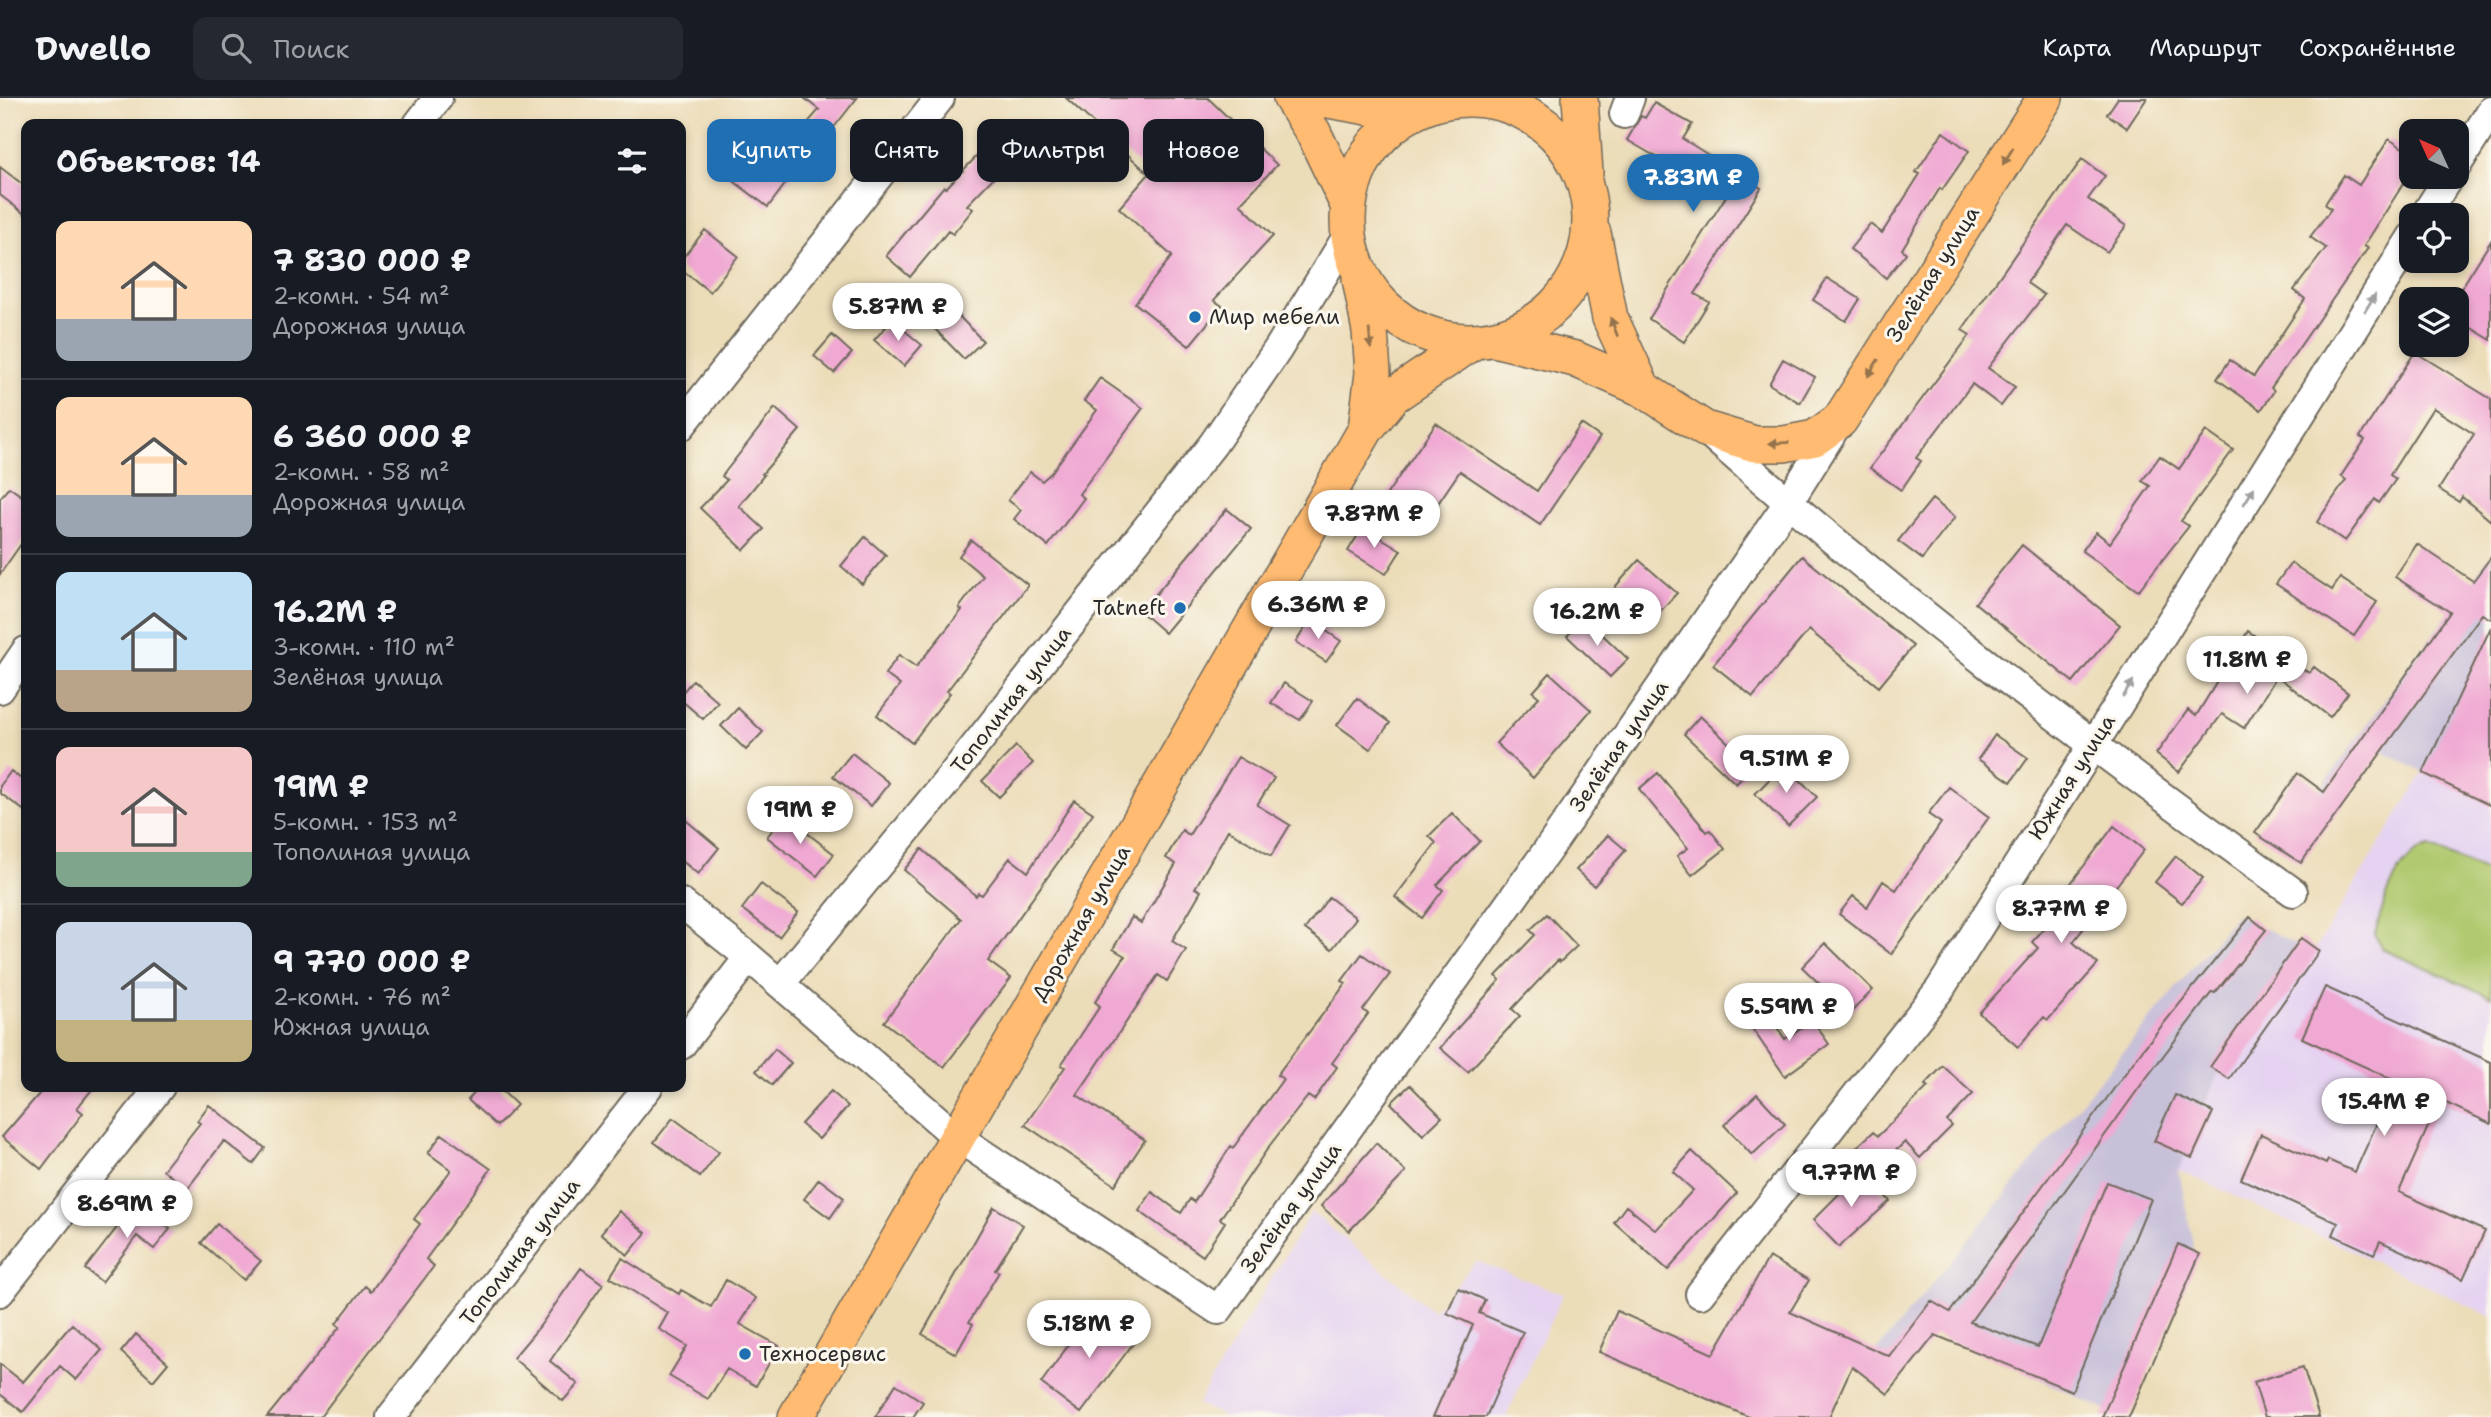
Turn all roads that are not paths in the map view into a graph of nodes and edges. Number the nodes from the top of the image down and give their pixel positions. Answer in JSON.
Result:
{"nodes":[{"id":1,"x":438,"y":98,"type":"edge"},
{"id":2,"x":940,"y":98,"type":"edge"},
{"id":3,"x":1291,"y":98,"type":"edge"},
{"id":4,"x":1317,"y":98,"type":"edge"},
{"id":5,"x":1580,"y":98,"type":"edge"},
{"id":6,"x":2045,"y":98,"type":"edge"},
{"id":7,"x":1445,"y":101,"type":"edge"},
{"id":8,"x":2491,"y":111,"type":"edge"},
{"id":9,"x":422,"y":119,"type":"edge"},
{"id":10,"x":2469,"y":145,"type":"edge"},
{"id":11,"x":1589,"y":205,"type":"junction"},
{"id":12,"x":1348,"y":220,"type":"junction"},
{"id":13,"x":2399,"y":258,"type":"edge"},
{"id":14,"x":1358,"y":272,"type":"junction"},
{"id":15,"x":1483,"y":341,"type":"junction"},
{"id":16,"x":1643,"y":389,"type":"junction"},
{"id":17,"x":1840,"y":419,"type":"junction"},
{"id":18,"x":686,"y":420,"type":"edge"},
{"id":19,"x":1366,"y":429,"type":"junction"},
{"id":20,"x":1705,"y":429,"type":"junction"},
{"id":21,"x":1788,"y":503,"type":"junction"},
{"id":22,"x":21,"y":658,"type":"edge"},
{"id":23,"x":0,"y":689,"type":"edge"},
{"id":24,"x":2091,"y":746,"type":"junction"},
{"id":25,"x":2293,"y":892,"type":"dead end"},
{"id":26,"x":686,"y":907,"type":"edge"},
{"id":27,"x":749,"y":957,"type":"junction"},
{"id":28,"x":780,"y":984,"type":"junction"},
{"id":29,"x":686,"y":1039,"type":"edge"},
{"id":30,"x":156,"y":1092,"type":"edge"},
{"id":31,"x":644,"y":1092,"type":"edge"},
{"id":32,"x":957,"y":1138,"type":"junction"},
{"id":33,"x":0,"y":1292,"type":"edge"},
{"id":34,"x":1700,"y":1294,"type":"dead end"},
{"id":35,"x":391,"y":1417,"type":"edge"},
{"id":36,"x":796,"y":1417,"type":"edge"}],
"edges":[{"from":1,"to":9,"type":"street"},
{"from":2,"to":18,"type":"street"},
{"from":3,"to":12,"type":"main road"},
{"from":4,"to":7,"type":"main road"},
{"from":5,"to":11,"type":"main road"},
{"from":6,"to":17,"type":"main road","name":"Зелёная улица","one_way":true},
{"from":7,"to":11,"type":"main road"},
{"from":7,"to":12,"type":"main road"},
{"from":8,"to":10,"type":"street"},
{"from":11,"to":15,"type":"main road"},
{"from":16,"to":11,"type":"main road","one_way":true},
{"from":12,"to":14,"type":"main road"},
{"from":12,"to":28,"type":"street","name":"Тополиная улица"},
{"from":24,"to":13,"type":"street","name":"Южная улица","one_way":true},
{"from":14,"to":15,"type":"main road"},
{"from":14,"to":19,"type":"main road","one_way":true},
{"from":15,"to":16,"type":"main road"},
{"from":15,"to":19,"type":"main road"},
{"from":16,"to":20,"type":"main road"},
{"from":17,"to":20,"type":"main road","one_way":true},
{"from":17,"to":21,"type":"street","name":"Зелёная улица"},
{"from":19,"to":32,"type":"main road","name":"Дорожная улица"},
{"from":20,"to":21,"type":"street"},
{"from":21,"to":24,"type":"street"},
{"from":21,"to":32,"type":"street","name":"Зелёная улица"},
{"from":22,"to":23,"type":"street"},
{"from":24,"to":25,"type":"street"},
{"from":24,"to":34,"type":"street","name":"Южная улица"},
{"from":26,"to":27,"type":"street"},
{"from":27,"to":28,"type":"street"},
{"from":27,"to":29,"type":"street"},
{"from":28,"to":32,"type":"street"},
{"from":30,"to":33,"type":"street"},
{"from":31,"to":35,"type":"street","name":"Тополиная улица"},
{"from":32,"to":36,"type":"main road","name":"Дорожная улица"}]}
